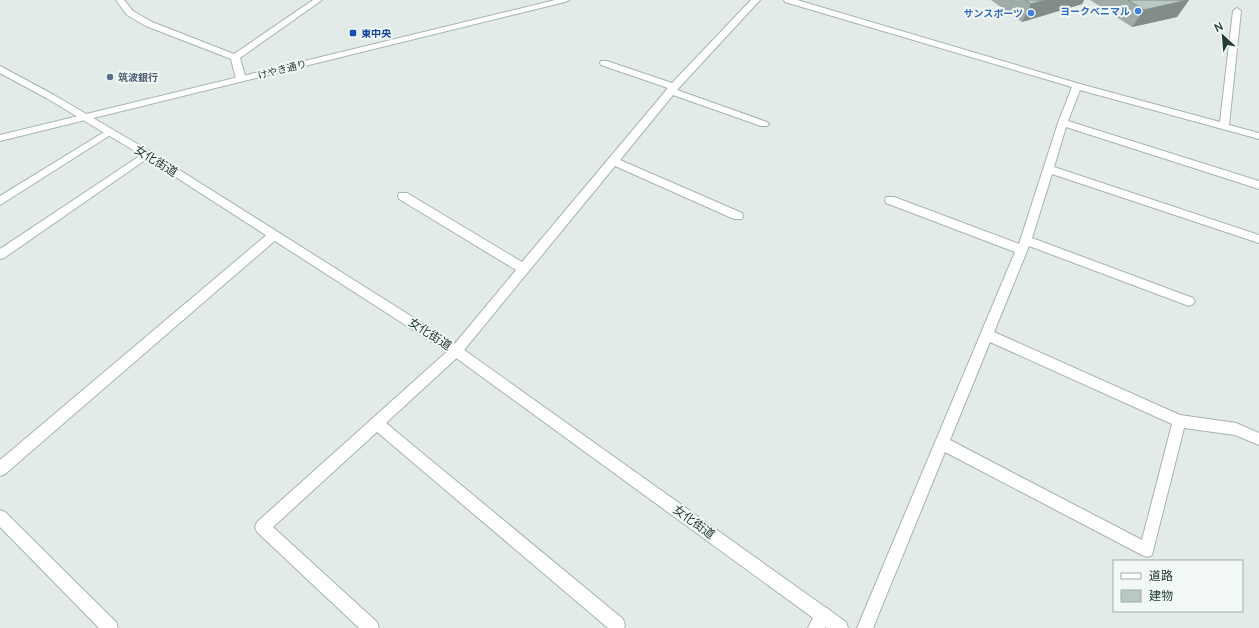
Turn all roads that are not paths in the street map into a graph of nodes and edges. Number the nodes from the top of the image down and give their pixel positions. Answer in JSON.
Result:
{"nodes":[{"id":1,"x":120,"y":0,"type":"edge"},
{"id":2,"x":318,"y":0,"type":"edge"},
{"id":3,"x":565,"y":0,"type":"edge"},
{"id":4,"x":756,"y":0,"type":"edge"},
{"id":5,"x":788,"y":0,"type":"edge"},
{"id":6,"x":1237,"y":11,"type":"dead end"},
{"id":7,"x":235,"y":57,"type":"junction"},
{"id":8,"x":604,"y":62,"type":"dead end"},
{"id":9,"x":0,"y":69,"type":"edge"},
{"id":10,"x":241,"y":79,"type":"junction"},
{"id":11,"x":1077,"y":86,"type":"junction"},
{"id":12,"x":673,"y":89,"type":"junction"},
{"id":13,"x":84,"y":118,"type":"junction"},
{"id":14,"x":1063,"y":123,"type":"junction"},
{"id":15,"x":764,"y":124,"type":"dead end"},
{"id":16,"x":1224,"y":126,"type":"junction"},
{"id":17,"x":109,"y":132,"type":"junction"},
{"id":18,"x":1259,"y":136,"type":"edge"},
{"id":19,"x":0,"y":138,"type":"edge"},
{"id":20,"x":147,"y":154,"type":"junction"},
{"id":21,"x":613,"y":161,"type":"junction"},
{"id":22,"x":1050,"y":169,"type":"junction"},
{"id":23,"x":1259,"y":185,"type":"edge"},
{"id":24,"x":403,"y":196,"type":"dead end"},
{"id":25,"x":890,"y":200,"type":"dead end"},
{"id":26,"x":0,"y":201,"type":"edge"},
{"id":27,"x":738,"y":216,"type":"dead end"},
{"id":28,"x":274,"y":235,"type":"junction"},
{"id":29,"x":1259,"y":239,"type":"edge"},
{"id":30,"x":1024,"y":245,"type":"junction"},
{"id":31,"x":0,"y":255,"type":"edge"},
{"id":32,"x":524,"y":269,"type":"junction"},
{"id":33,"x":1190,"y":302,"type":"dead end"},
{"id":34,"x":987,"y":335,"type":"junction"},
{"id":35,"x":456,"y":351,"type":"junction"},
{"id":36,"x":1179,"y":421,"type":"junction"},
{"id":37,"x":376,"y":423,"type":"junction"},
{"id":38,"x":1259,"y":439,"type":"edge"},
{"id":39,"x":942,"y":443,"type":"junction"},
{"id":40,"x":0,"y":469,"type":"edge"},
{"id":41,"x":0,"y":517,"type":"edge"},
{"id":42,"x":820,"y":622,"type":"edge"},
{"id":43,"x":617,"y":624,"type":"dead end"},
{"id":44,"x":110,"y":628,"type":"edge"},
{"id":45,"x":371,"y":628,"type":"edge"},
{"id":46,"x":840,"y":628,"type":"edge"},
{"id":47,"x":865,"y":628,"type":"edge"}],
"edges":[{"from":1,"to":7,"type":"street"},
{"from":2,"to":7,"type":"street"},
{"from":3,"to":10,"type":"street","name":"けやき通り"},
{"from":4,"to":12,"type":"street"},
{"from":5,"to":11,"type":"street"},
{"from":6,"to":16,"type":"street"},
{"from":7,"to":10,"type":"street"},
{"from":8,"to":12,"type":"street"},
{"from":9,"to":13,"type":"street","name":"女化街道"},
{"from":10,"to":13,"type":"street","name":"けやき通り"},
{"from":11,"to":14,"type":"street"},
{"from":11,"to":16,"type":"street"},
{"from":12,"to":15,"type":"street"},
{"from":12,"to":21,"type":"street"},
{"from":13,"to":17,"type":"street","name":"女化街道"},
{"from":13,"to":19,"type":"street","name":"けやき通り"},
{"from":14,"to":22,"type":"street"},
{"from":14,"to":23,"type":"street"},
{"from":16,"to":18,"type":"street"},
{"from":17,"to":20,"type":"street","name":"女化街道"},
{"from":17,"to":26,"type":"street"},
{"from":20,"to":28,"type":"street","name":"女化街道"},
{"from":20,"to":31,"type":"street"},
{"from":21,"to":27,"type":"street"},
{"from":21,"to":32,"type":"street"},
{"from":22,"to":29,"type":"street"},
{"from":22,"to":30,"type":"street"},
{"from":24,"to":32,"type":"street"},
{"from":25,"to":30,"type":"street"},
{"from":28,"to":35,"type":"street","name":"女化街道"},
{"from":28,"to":40,"type":"street"},
{"from":30,"to":33,"type":"street"},
{"from":30,"to":34,"type":"street"},
{"from":32,"to":35,"type":"street"},
{"from":34,"to":36,"type":"street"},
{"from":34,"to":39,"type":"street"},
{"from":35,"to":37,"type":"street"},
{"from":35,"to":42,"type":"street","name":"女化街道"},
{"from":36,"to":38,"type":"street"},
{"from":36,"to":39,"type":"street"},
{"from":37,"to":43,"type":"street"},
{"from":37,"to":45,"type":"street"},
{"from":39,"to":47,"type":"street"},
{"from":41,"to":44,"type":"street"},
{"from":42,"to":46,"type":"street","name":"女化街道"}]}
